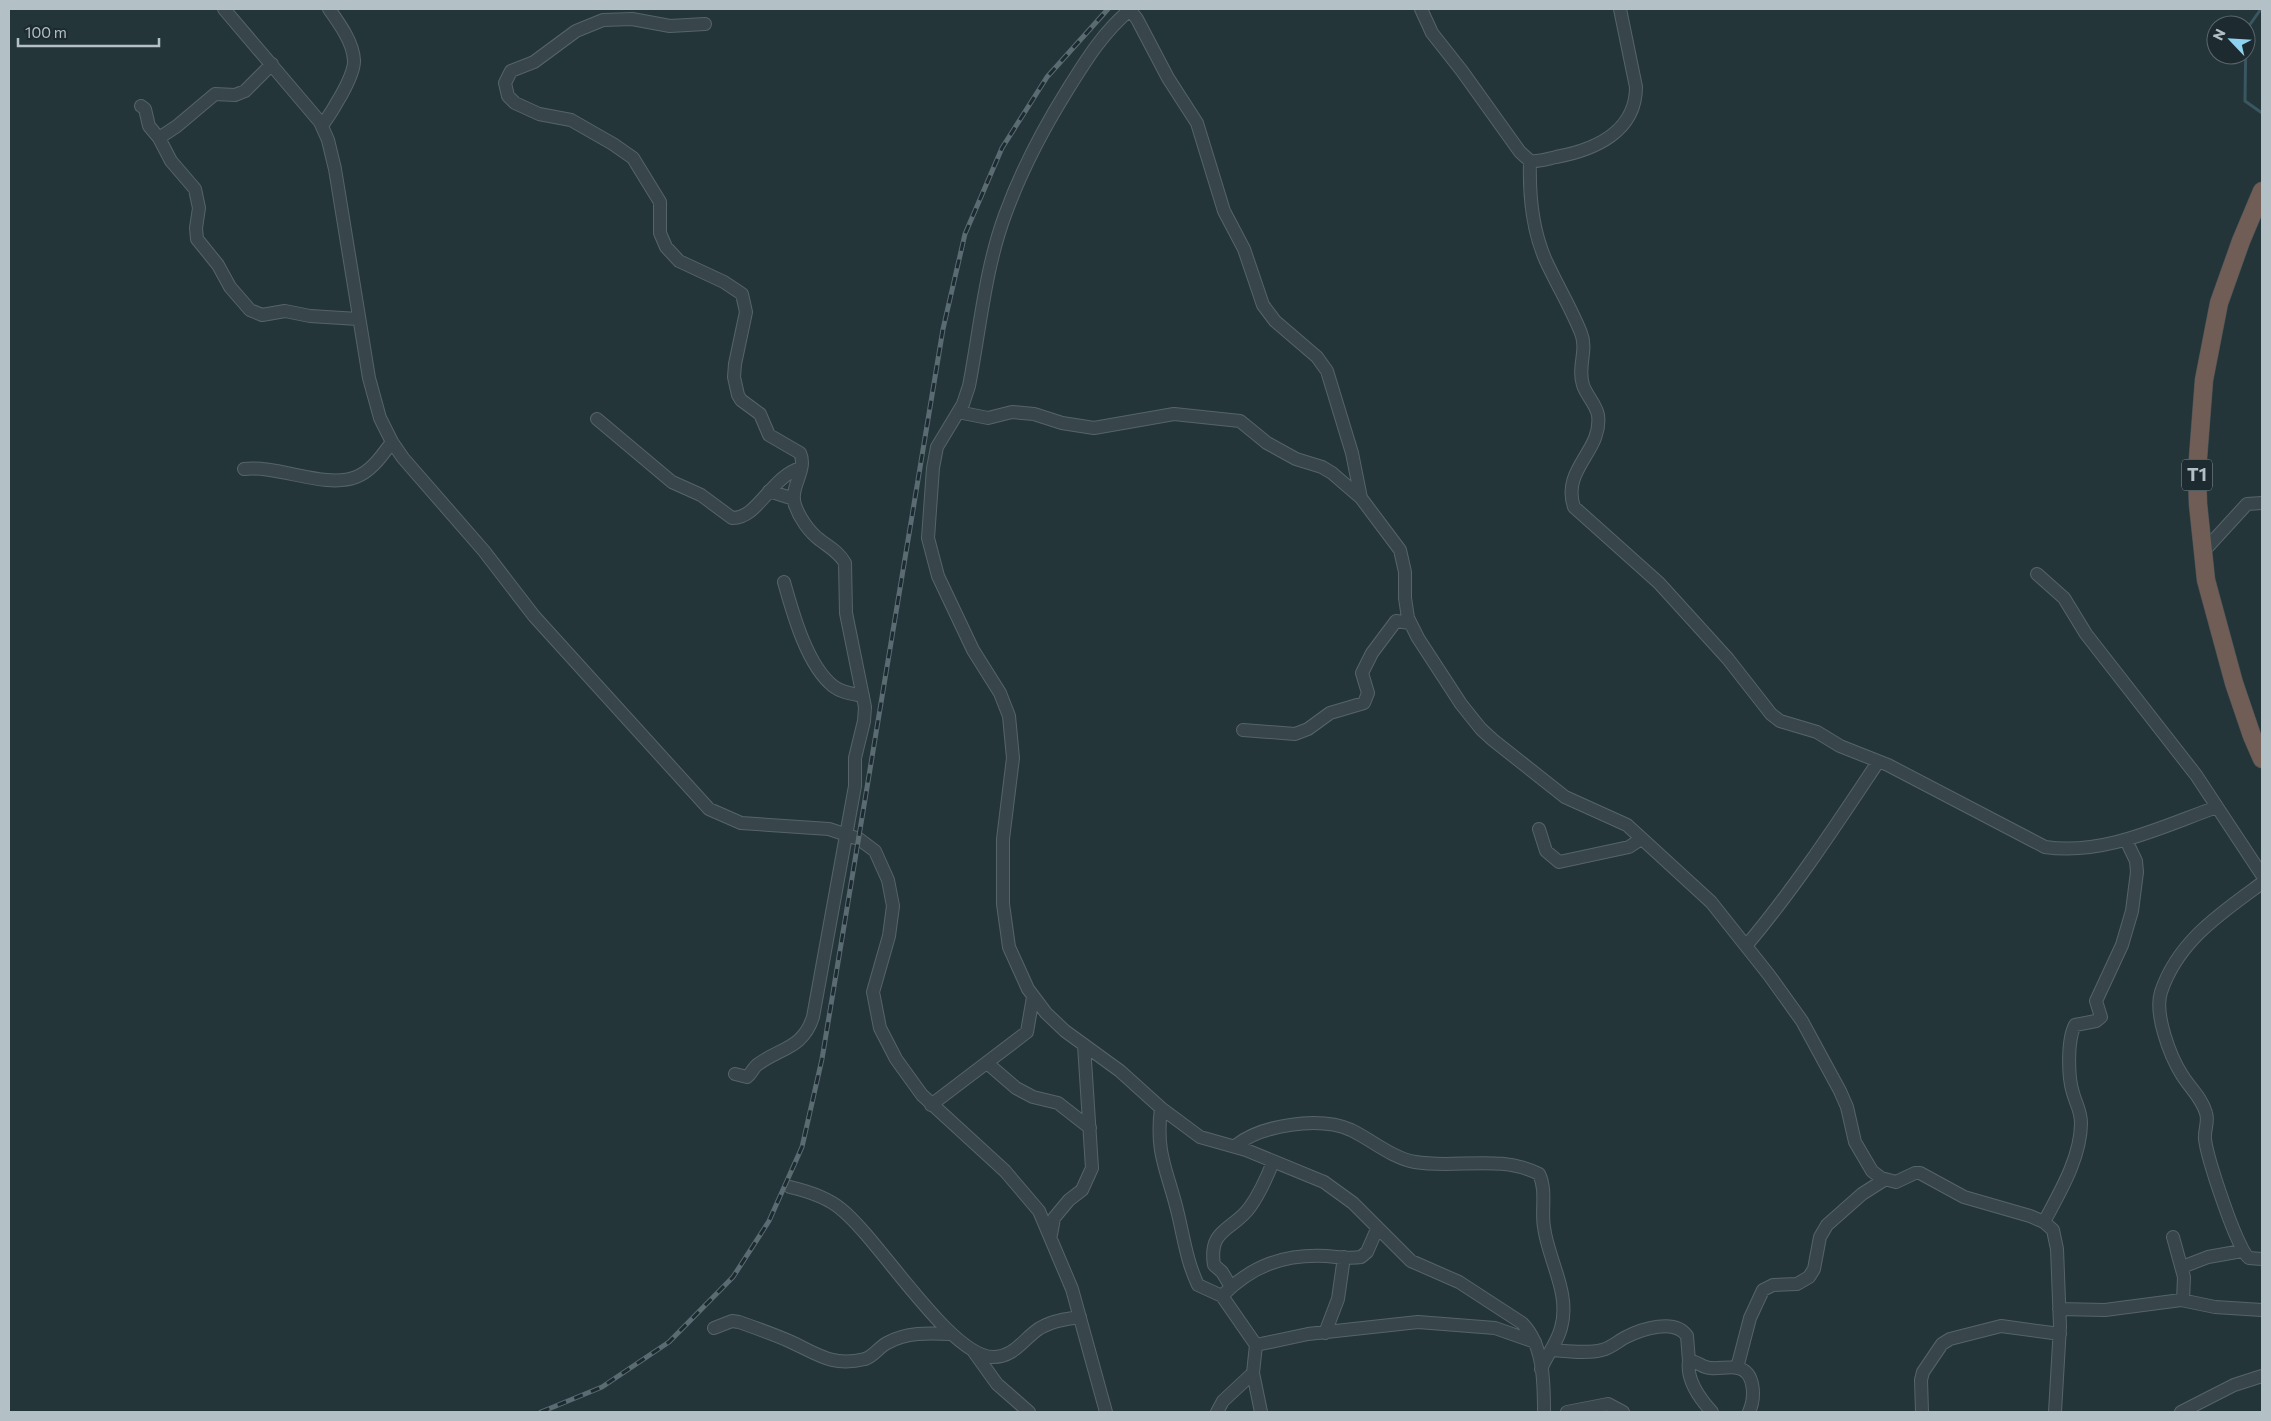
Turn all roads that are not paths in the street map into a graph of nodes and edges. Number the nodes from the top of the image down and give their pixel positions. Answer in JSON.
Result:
{"nodes":[{"id":1,"x":224,"y":9,"type":"edge"},
{"id":2,"x":329,"y":9,"type":"edge"},
{"id":3,"x":1130,"y":9,"type":"edge"},
{"id":4,"x":1421,"y":9,"type":"edge"},
{"id":5,"x":1620,"y":9,"type":"edge"},
{"id":6,"x":705,"y":24,"type":"dead end"},
{"id":7,"x":272,"y":64,"type":"junction"},
{"id":8,"x":141,"y":106,"type":"dead end"},
{"id":9,"x":322,"y":126,"type":"junction"},
{"id":10,"x":159,"y":138,"type":"junction"},
{"id":11,"x":1530,"y":161,"type":"junction"},
{"id":12,"x":2262,"y":191,"type":"edge"},
{"id":13,"x":358,"y":319,"type":"junction"},
{"id":14,"x":958,"y":412,"type":"junction"},
{"id":15,"x":597,"y":419,"type":"dead end"},
{"id":16,"x":392,"y":442,"type":"junction"},
{"id":17,"x":801,"y":468,"type":"junction"},
{"id":18,"x":244,"y":469,"type":"dead end"},
{"id":19,"x":769,"y":490,"type":"junction"},
{"id":20,"x":1361,"y":498,"type":"junction"},
{"id":21,"x":794,"y":499,"type":"junction"},
{"id":22,"x":2262,"y":502,"type":"edge"},
{"id":23,"x":2203,"y":552,"type":"junction"},
{"id":24,"x":2037,"y":574,"type":"dead end"},
{"id":25,"x":784,"y":582,"type":"dead end"},
{"id":26,"x":1410,"y":623,"type":"junction"},
{"id":27,"x":863,"y":696,"type":"junction"},
{"id":28,"x":1243,"y":730,"type":"dead end"},
{"id":29,"x":2262,"y":758,"type":"edge"},
{"id":30,"x":1878,"y":762,"type":"junction"},
{"id":31,"x":2217,"y":807,"type":"junction"},
{"id":32,"x":1539,"y":829,"type":"dead end"},
{"id":33,"x":846,"y":834,"type":"junction"},
{"id":34,"x":1641,"y":839,"type":"junction"},
{"id":35,"x":2126,"y":840,"type":"junction"},
{"id":36,"x":2262,"y":875,"type":"edge"},
{"id":37,"x":2262,"y":884,"type":"edge"},
{"id":38,"x":1746,"y":946,"type":"junction"},
{"id":39,"x":1033,"y":997,"type":"junction"},
{"id":40,"x":1084,"y":1045,"type":"junction"},
{"id":41,"x":987,"y":1063,"type":"junction"},
{"id":42,"x":735,"y":1074,"type":"dead end"},
{"id":43,"x":931,"y":1105,"type":"junction"},
{"id":44,"x":1161,"y":1108,"type":"junction"},
{"id":45,"x":1090,"y":1128,"type":"junction"},
{"id":46,"x":1235,"y":1146,"type":"junction"},
{"id":47,"x":1273,"y":1162,"type":"junction"},
{"id":48,"x":1884,"y":1180,"type":"junction"},
{"id":49,"x":790,"y":1187,"type":"dead end"},
{"id":50,"x":2044,"y":1222,"type":"junction"},
{"id":51,"x":1377,"y":1229,"type":"junction"},
{"id":52,"x":1051,"y":1235,"type":"junction"},
{"id":53,"x":2173,"y":1237,"type":"dead end"},
{"id":54,"x":2242,"y":1251,"type":"junction"},
{"id":55,"x":1344,"y":1257,"type":"junction"},
{"id":56,"x":2262,"y":1259,"type":"edge"},
{"id":57,"x":2182,"y":1267,"type":"junction"},
{"id":58,"x":1226,"y":1291,"type":"junction"},
{"id":59,"x":2183,"y":1300,"type":"junction"},
{"id":60,"x":2059,"y":1309,"type":"junction"},
{"id":61,"x":2262,"y":1310,"type":"edge"},
{"id":62,"x":1080,"y":1317,"type":"junction"},
{"id":63,"x":714,"y":1328,"type":"dead end"},
{"id":64,"x":1325,"y":1333,"type":"junction"},
{"id":65,"x":951,"y":1334,"type":"junction"},
{"id":66,"x":2060,"y":1334,"type":"junction"},
{"id":67,"x":1535,"y":1342,"type":"junction"},
{"id":68,"x":1256,"y":1345,"type":"junction"},
{"id":69,"x":1551,"y":1350,"type":"junction"},
{"id":70,"x":974,"y":1352,"type":"junction"},
{"id":71,"x":1689,"y":1361,"type":"junction"},
{"id":72,"x":1737,"y":1368,"type":"junction"},
{"id":73,"x":1541,"y":1369,"type":"junction"},
{"id":74,"x":1253,"y":1373,"type":"junction"},
{"id":75,"x":2262,"y":1376,"type":"edge"},
{"id":76,"x":1029,"y":1412,"type":"edge"},
{"id":77,"x":1106,"y":1412,"type":"edge"},
{"id":78,"x":1217,"y":1412,"type":"edge"},
{"id":79,"x":1261,"y":1412,"type":"edge"},
{"id":80,"x":1544,"y":1412,"type":"edge"},
{"id":81,"x":1567,"y":1412,"type":"edge"},
{"id":82,"x":1623,"y":1412,"type":"edge"},
{"id":83,"x":1712,"y":1412,"type":"edge"},
{"id":84,"x":1749,"y":1412,"type":"edge"},
{"id":85,"x":1922,"y":1412,"type":"edge"},
{"id":86,"x":2055,"y":1412,"type":"edge"},
{"id":87,"x":2181,"y":1412,"type":"edge"}],
"edges":[{"from":1,"to":7,"type":"street"},
{"from":2,"to":9,"type":"street"},
{"from":3,"to":14,"type":"street"},
{"from":3,"to":20,"type":"street"},
{"from":4,"to":11,"type":"street"},
{"from":5,"to":11,"type":"street"},
{"from":6,"to":17,"type":"street"},
{"from":7,"to":9,"type":"street"},
{"from":7,"to":10,"type":"street"},
{"from":8,"to":10,"type":"street"},
{"from":9,"to":13,"type":"street"},
{"from":10,"to":13,"type":"street"},
{"from":11,"to":30,"type":"street"},
{"from":12,"to":23,"type":"highway","number":"T1"},
{"from":13,"to":16,"type":"street"},
{"from":14,"to":20,"type":"street"},
{"from":14,"to":39,"type":"street"},
{"from":15,"to":19,"type":"street"},
{"from":16,"to":18,"type":"street"},
{"from":16,"to":33,"type":"street"},
{"from":17,"to":19,"type":"street"},
{"from":17,"to":21,"type":"street"},
{"from":19,"to":21,"type":"street"},
{"from":20,"to":26,"type":"street"},
{"from":21,"to":27,"type":"street"},
{"from":22,"to":23,"type":"street"},
{"from":23,"to":29,"type":"highway","number":"T1"},
{"from":24,"to":31,"type":"street"},
{"from":25,"to":27,"type":"street"},
{"from":26,"to":28,"type":"street"},
{"from":26,"to":34,"type":"street"},
{"from":27,"to":33,"type":"street"},
{"from":30,"to":35,"type":"street"},
{"from":30,"to":38,"type":"street"},
{"from":31,"to":35,"type":"street"},
{"from":31,"to":36,"type":"street"},
{"from":32,"to":34,"type":"street"},
{"from":33,"to":42,"type":"street"},
{"from":33,"to":43,"type":"street"},
{"from":34,"to":38,"type":"street"},
{"from":35,"to":50,"type":"street"},
{"from":37,"to":54,"type":"street"},
{"from":38,"to":48,"type":"street"},
{"from":39,"to":40,"type":"street"},
{"from":39,"to":41,"type":"street"},
{"from":40,"to":44,"type":"street"},
{"from":40,"to":45,"type":"street"},
{"from":41,"to":43,"type":"street"},
{"from":41,"to":45,"type":"street"},
{"from":43,"to":52,"type":"street"},
{"from":44,"to":46,"type":"street"},
{"from":44,"to":58,"type":"street"},
{"from":45,"to":52,"type":"street"},
{"from":46,"to":47,"type":"street"},
{"from":46,"to":69,"type":"street"},
{"from":47,"to":51,"type":"street"},
{"from":47,"to":58,"type":"street"},
{"from":48,"to":50,"type":"street"},
{"from":48,"to":72,"type":"street"},
{"from":49,"to":65,"type":"street"},
{"from":50,"to":60,"type":"street"},
{"from":51,"to":55,"type":"street"},
{"from":51,"to":67,"type":"street"},
{"from":52,"to":62,"type":"street"},
{"from":53,"to":57,"type":"street"},
{"from":54,"to":56,"type":"street"},
{"from":54,"to":57,"type":"street"},
{"from":55,"to":58,"type":"street"},
{"from":55,"to":64,"type":"street"},
{"from":57,"to":59,"type":"street"},
{"from":58,"to":68,"type":"street"},
{"from":59,"to":60,"type":"street"},
{"from":59,"to":61,"type":"street"},
{"from":60,"to":66,"type":"street"},
{"from":62,"to":70,"type":"street"},
{"from":62,"to":77,"type":"street"},
{"from":63,"to":65,"type":"street"},
{"from":64,"to":67,"type":"street"},
{"from":64,"to":68,"type":"street"},
{"from":65,"to":70,"type":"street"},
{"from":66,"to":85,"type":"street"},
{"from":66,"to":86,"type":"street"},
{"from":67,"to":73,"type":"street"},
{"from":68,"to":74,"type":"street"},
{"from":69,"to":71,"type":"street"},
{"from":69,"to":73,"type":"street"},
{"from":70,"to":76,"type":"street"},
{"from":71,"to":72,"type":"street"},
{"from":71,"to":83,"type":"street"},
{"from":72,"to":84,"type":"street"},
{"from":73,"to":80,"type":"street"},
{"from":74,"to":78,"type":"street"},
{"from":74,"to":79,"type":"street"},
{"from":75,"to":87,"type":"street"},
{"from":81,"to":82,"type":"street"}]}
